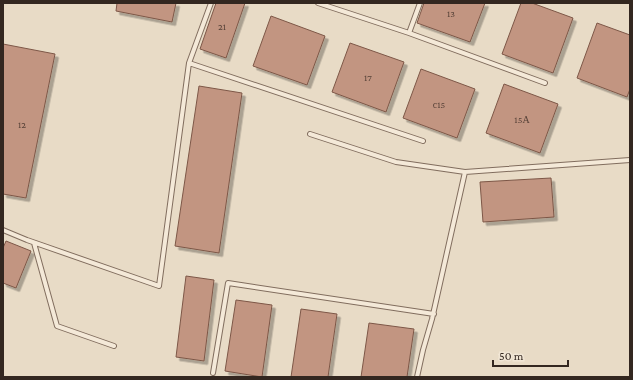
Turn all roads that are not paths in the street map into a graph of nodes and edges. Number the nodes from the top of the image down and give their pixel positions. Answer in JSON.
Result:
{"nodes":[{"id":1,"x":211,"y":3,"type":"edge"},
{"id":2,"x":318,"y":3,"type":"edge"},
{"id":3,"x":420,"y":3,"type":"edge"},
{"id":4,"x":409,"y":33,"type":"junction"},
{"id":5,"x":189,"y":63,"type":"junction"},
{"id":6,"x":545,"y":83,"type":"dead end"},
{"id":7,"x":310,"y":134,"type":"dead end"},
{"id":8,"x":423,"y":141,"type":"dead end"},
{"id":9,"x":630,"y":160,"type":"edge"},
{"id":10,"x":465,"y":172,"type":"junction"},
{"id":11,"x":3,"y":230,"type":"edge"},
{"id":12,"x":34,"y":243,"type":"junction"},
{"id":13,"x":434,"y":314,"type":"junction"},
{"id":14,"x":114,"y":346,"type":"dead end"},
{"id":15,"x":213,"y":373,"type":"dead end"},
{"id":16,"x":417,"y":377,"type":"edge"}],
"edges":[{"from":1,"to":5,"type":"lane"},
{"from":2,"to":4,"type":"lane"},
{"from":3,"to":4,"type":"lane"},
{"from":4,"to":6,"type":"lane"},
{"from":5,"to":8,"type":"lane"},
{"from":5,"to":12,"type":"lane"},
{"from":7,"to":10,"type":"lane"},
{"from":9,"to":10,"type":"lane"},
{"from":10,"to":13,"type":"lane"},
{"from":11,"to":12,"type":"lane"},
{"from":12,"to":14,"type":"lane"},
{"from":13,"to":15,"type":"lane"},
{"from":13,"to":16,"type":"lane"}]}
